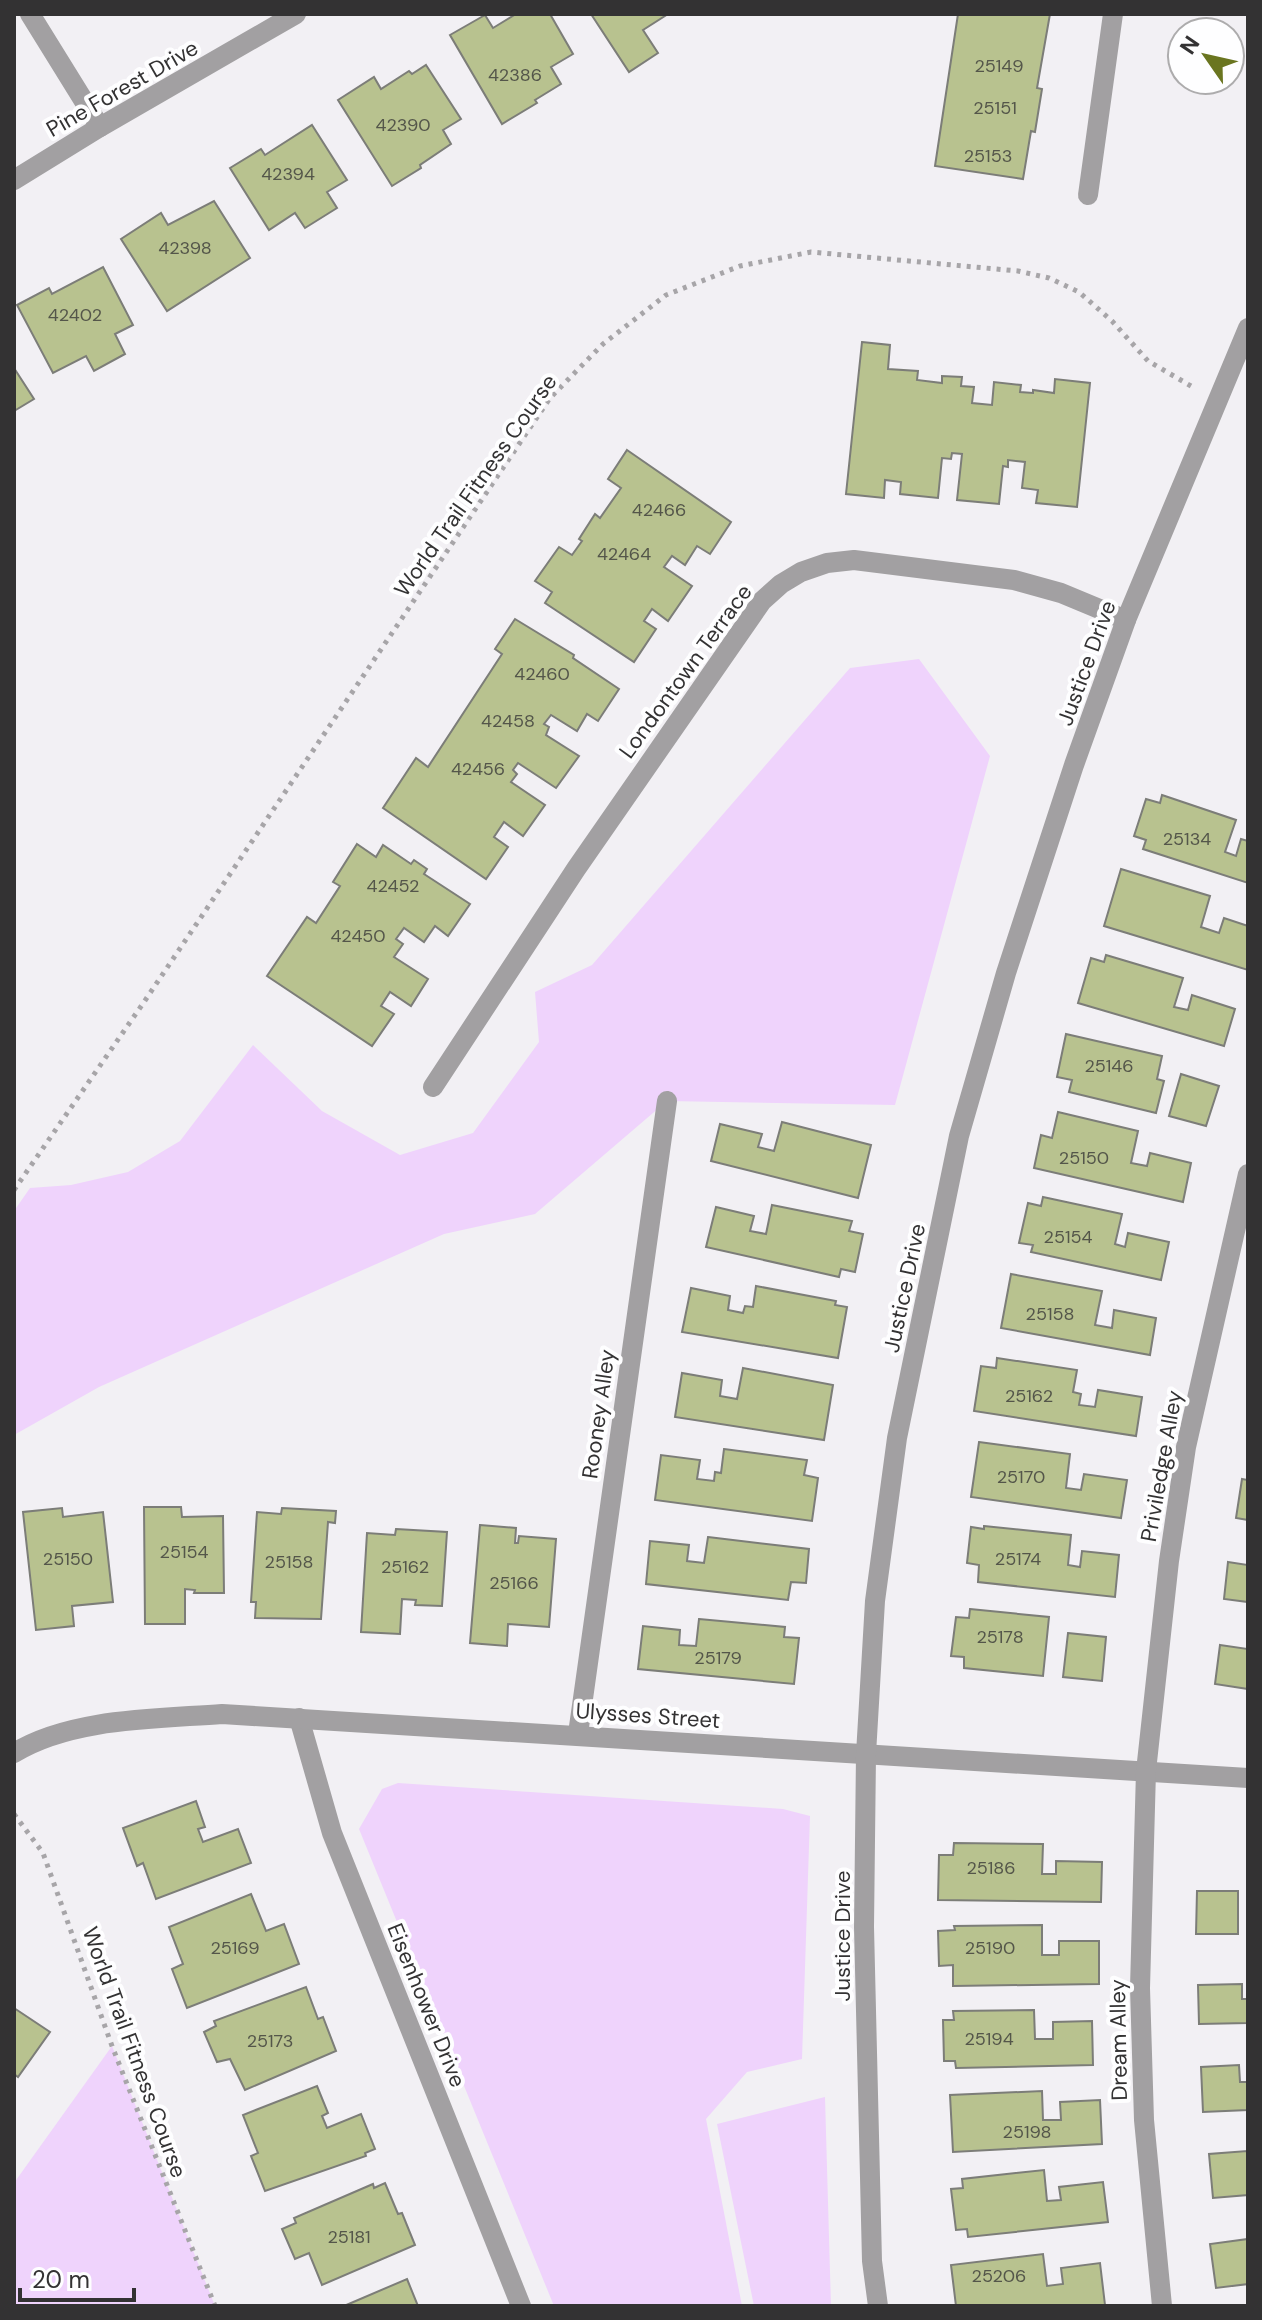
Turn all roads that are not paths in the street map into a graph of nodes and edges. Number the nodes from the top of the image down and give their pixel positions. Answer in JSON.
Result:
{"nodes":[{"id":1,"x":30,"y":14,"type":"edge"},
{"id":2,"x":296,"y":14,"type":"edge"},
{"id":3,"x":1113,"y":14,"type":"edge"},
{"id":4,"x":100,"y":127,"type":"junction"},
{"id":5,"x":14,"y":180,"type":"edge"},
{"id":6,"x":1088,"y":195,"type":"dead end"},
{"id":7,"x":1248,"y":328,"type":"edge"},
{"id":8,"x":1126,"y":620,"type":"junction"},
{"id":9,"x":433,"y":1087,"type":"dead end"},
{"id":10,"x":667,"y":1101,"type":"dead end"},
{"id":11,"x":1248,"y":1174,"type":"edge"},
{"id":12,"x":299,"y":1718,"type":"junction"},
{"id":13,"x":578,"y":1734,"type":"junction"},
{"id":14,"x":14,"y":1753,"type":"edge"},
{"id":15,"x":866,"y":1754,"type":"junction"},
{"id":16,"x":1146,"y":1771,"type":"junction"},
{"id":17,"x":1248,"y":1778,"type":"edge"},
{"id":18,"x":521,"y":2306,"type":"edge"},
{"id":19,"x":878,"y":2306,"type":"edge"},
{"id":20,"x":1162,"y":2306,"type":"edge"}],
"edges":[{"from":1,"to":4,"type":"street"},
{"from":2,"to":4,"type":"street","name":"Pine Forest Drive"},
{"from":3,"to":6,"type":"street"},
{"from":4,"to":5,"type":"street","name":"Pine Forest Drive"},
{"from":7,"to":8,"type":"street","name":"Justice Drive"},
{"from":8,"to":9,"type":"street","name":"Londontown Terrace"},
{"from":8,"to":15,"type":"street","name":"Justice Drive"},
{"from":10,"to":13,"type":"street","name":"Rooney Alley"},
{"from":11,"to":16,"type":"street","name":"Priviledge Alley"},
{"from":12,"to":13,"type":"street","name":"Ulysses Street"},
{"from":12,"to":14,"type":"street","name":"Ulysses Street"},
{"from":12,"to":18,"type":"street","name":"Eisenhower Drive"},
{"from":13,"to":15,"type":"street","name":"Ulysses Street"},
{"from":15,"to":16,"type":"street","name":"Ulysses Street"},
{"from":15,"to":19,"type":"street","name":"Justice Drive"},
{"from":16,"to":17,"type":"street","name":"Ulysses Street"},
{"from":16,"to":20,"type":"street","name":"Dream Alley"}]}
